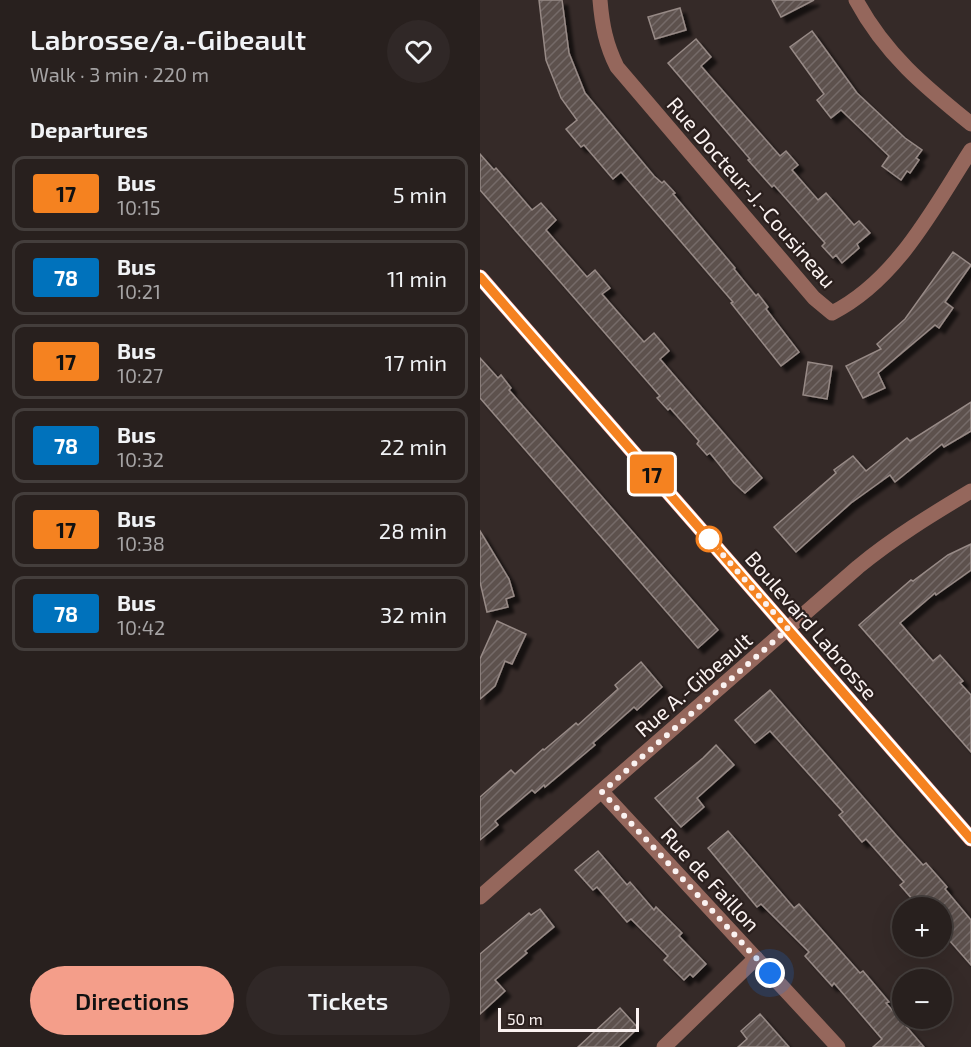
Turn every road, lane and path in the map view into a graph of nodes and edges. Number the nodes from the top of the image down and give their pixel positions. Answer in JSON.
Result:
{"nodes":[{"id":1,"x":600,"y":0,"type":"edge"},
{"id":2,"x":856,"y":0,"type":"edge"},
{"id":3,"x":971,"y":124,"type":"edge"},
{"id":4,"x":971,"y":150,"type":"edge"},
{"id":5,"x":480,"y":277,"type":"edge"},
{"id":6,"x":971,"y":491,"type":"edge"},
{"id":7,"x":788,"y":629,"type":"junction"},
{"id":8,"x":602,"y":792,"type":"junction"},
{"id":9,"x":971,"y":839,"type":"edge"},
{"id":10,"x":480,"y":897,"type":"edge"},
{"id":11,"x":756,"y":958,"type":"junction"},
{"id":12,"x":664,"y":1047,"type":"edge"},
{"id":13,"x":838,"y":1047,"type":"edge"}],
"edges":[{"from":1,"to":4,"type":"street","name":"Rue Docteur-J.-Cousineau"},
{"from":2,"to":3,"type":"street"},
{"from":5,"to":7,"type":"main road","name":"Boulevard Labrosse"},
{"from":6,"to":7,"type":"street","name":"Rue A.-Gibeault"},
{"from":7,"to":8,"type":"street","name":"Rue A.-Gibeault"},
{"from":7,"to":9,"type":"main road","name":"Boulevard Labrosse"},
{"from":8,"to":10,"type":"street","name":"Rue A.-Gibeault"},
{"from":8,"to":11,"type":"street","name":"Rue de Faillon"},
{"from":11,"to":12,"type":"street"},
{"from":11,"to":13,"type":"street","name":"Rue de Faillon"}]}
